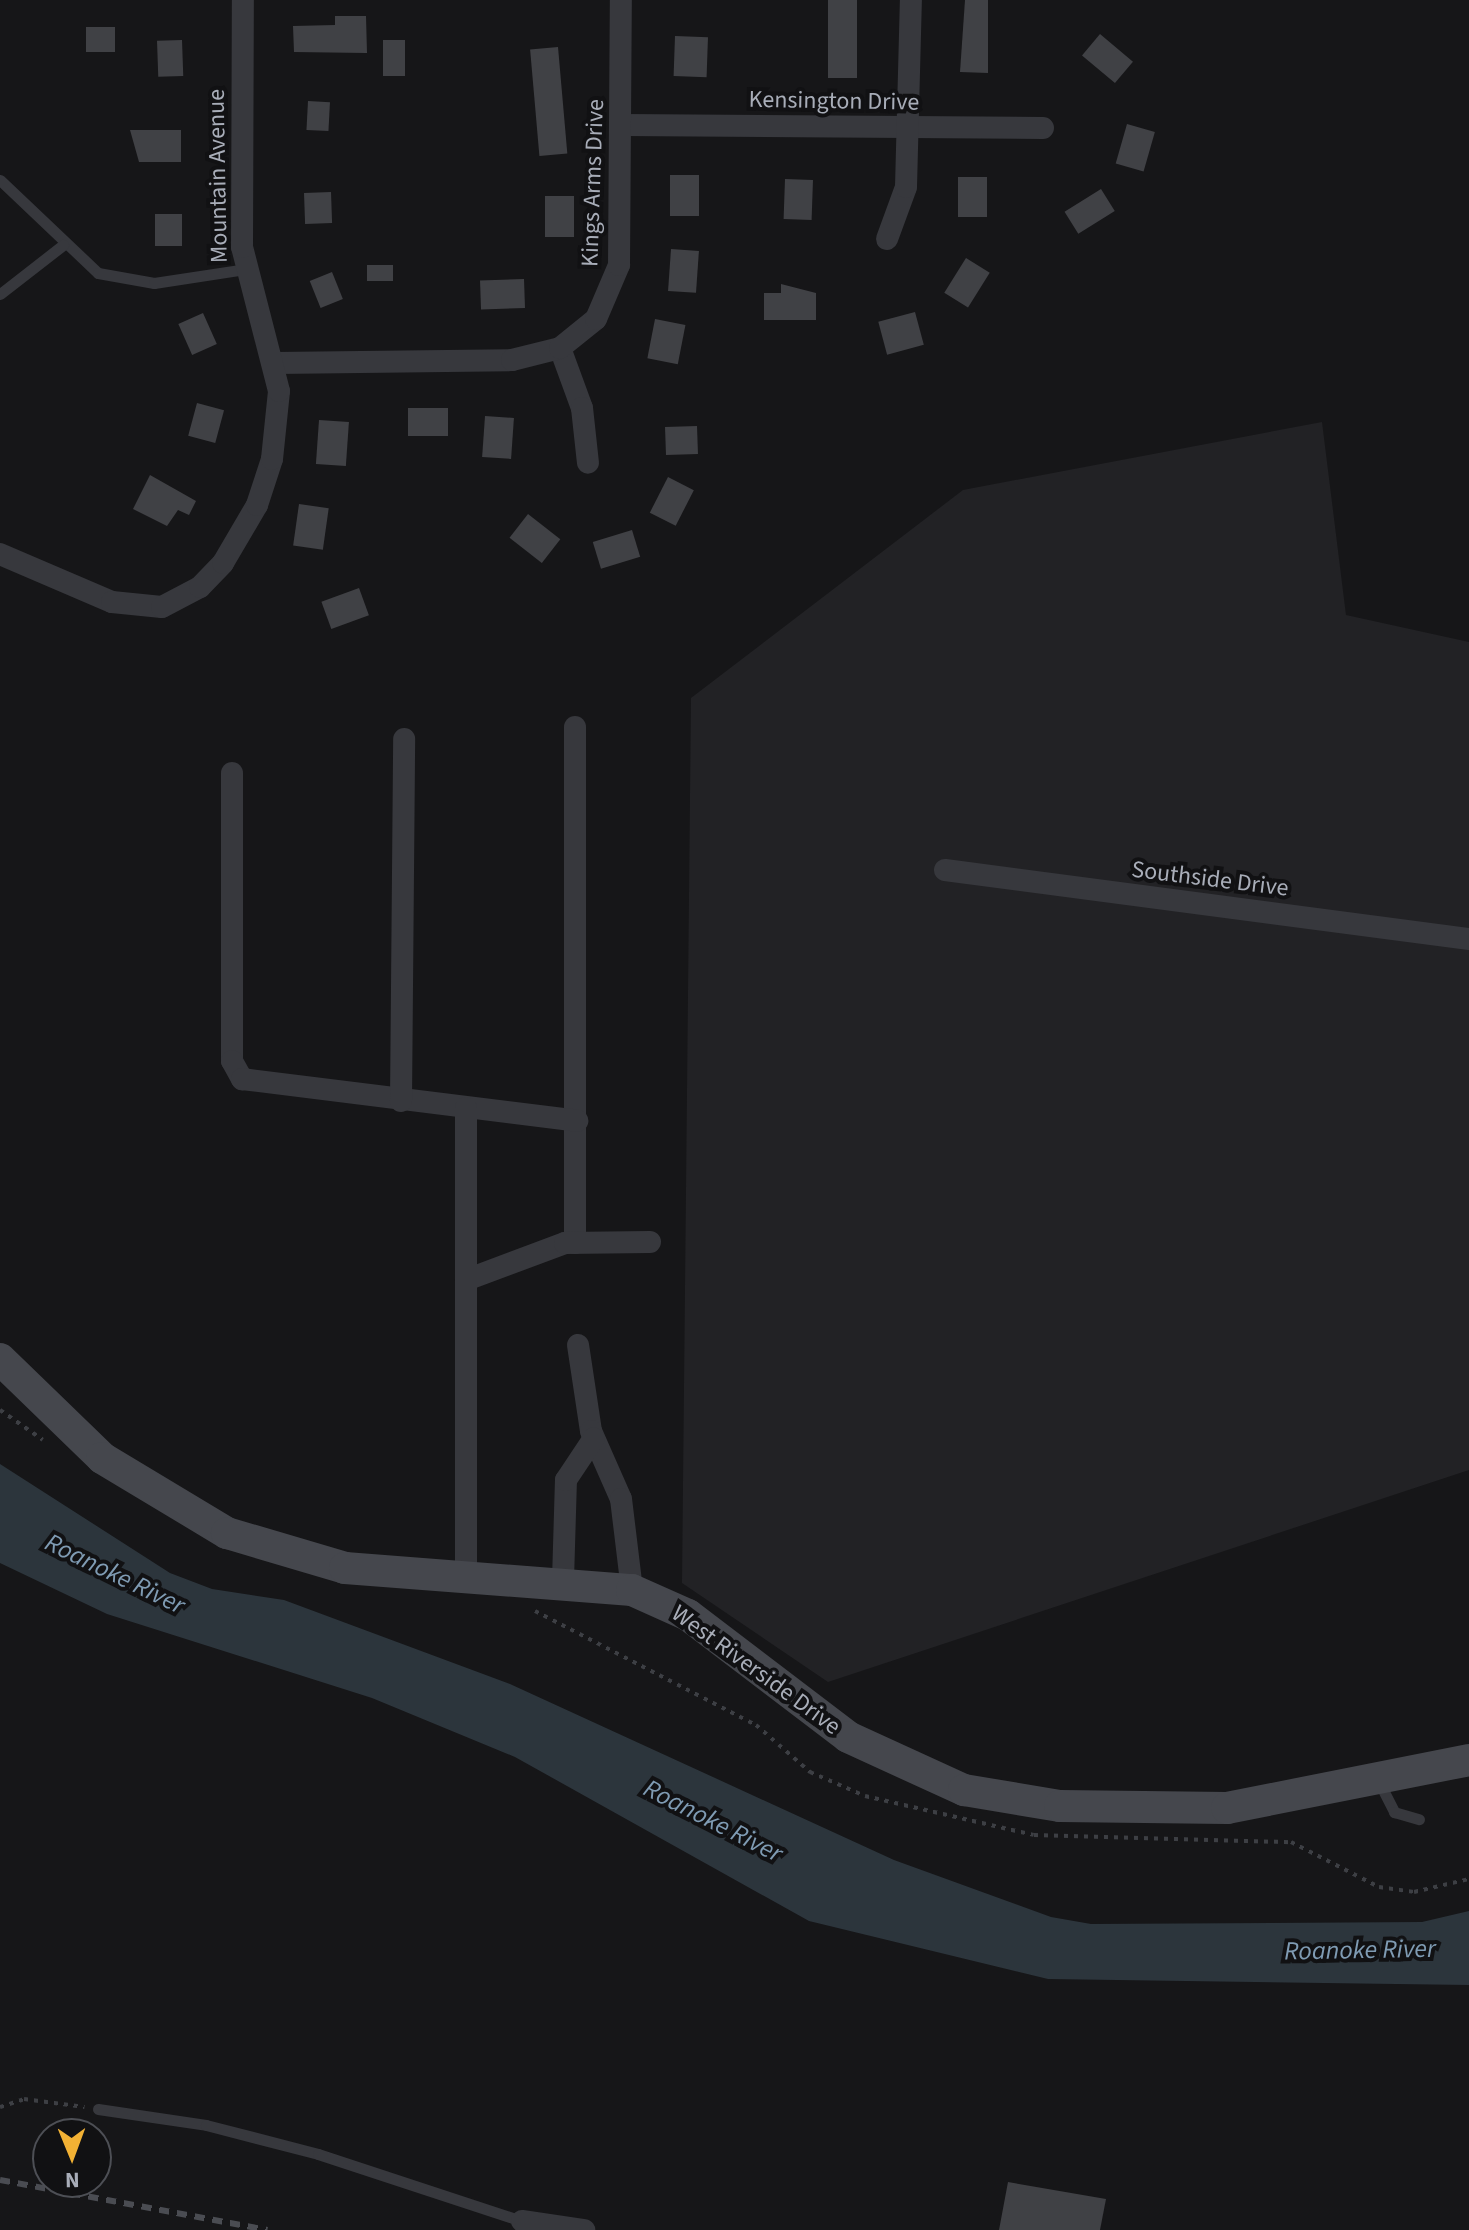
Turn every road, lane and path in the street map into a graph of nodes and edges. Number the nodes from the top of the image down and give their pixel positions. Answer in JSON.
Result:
{"nodes":[{"id":1,"x":243,"y":0,"type":"edge"},
{"id":2,"x":621,"y":0,"type":"edge"},
{"id":3,"x":911,"y":0,"type":"edge"},
{"id":4,"x":623,"y":125,"type":"junction"},
{"id":5,"x":908,"y":128,"type":"junction"},
{"id":6,"x":1043,"y":128,"type":"dead end"},
{"id":7,"x":0,"y":180,"type":"edge"},
{"id":8,"x":887,"y":239,"type":"dead end"},
{"id":9,"x":63,"y":245,"type":"junction"},
{"id":10,"x":245,"y":269,"type":"junction"},
{"id":11,"x":0,"y":294,"type":"edge"},
{"id":12,"x":560,"y":348,"type":"junction"},
{"id":13,"x":276,"y":363,"type":"junction"},
{"id":14,"x":588,"y":463,"type":"dead end"},
{"id":15,"x":0,"y":554,"type":"edge"},
{"id":16,"x":575,"y":727,"type":"dead end"},
{"id":17,"x":404,"y":739,"type":"dead end"},
{"id":18,"x":232,"y":773,"type":"dead end"},
{"id":19,"x":945,"y":870,"type":"dead end"},
{"id":20,"x":1469,"y":939,"type":"edge"},
{"id":21,"x":401,"y":1101,"type":"junction"},
{"id":22,"x":466,"y":1108,"type":"junction"},
{"id":23,"x":577,"y":1121,"type":"junction"},
{"id":24,"x":650,"y":1242,"type":"dead end"},
{"id":25,"x":575,"y":1243,"type":"junction"},
{"id":26,"x":466,"y":1280,"type":"junction"},
{"id":27,"x":578,"y":1345,"type":"dead end"},
{"id":28,"x":0,"y":1359,"type":"edge"},
{"id":29,"x":0,"y":1410,"type":"edge"},
{"id":30,"x":594,"y":1438,"type":"junction"},
{"id":31,"x":48,"y":1443,"type":"dead end"},
{"id":32,"x":466,"y":1579,"type":"junction"},
{"id":33,"x":563,"y":1580,"type":"junction"},
{"id":34,"x":632,"y":1590,"type":"junction"},
{"id":35,"x":527,"y":1609,"type":"dead end"},
{"id":36,"x":1469,"y":1760,"type":"edge"},
{"id":37,"x":1379,"y":1782,"type":"junction"},
{"id":38,"x":1419,"y":1819,"type":"dead end"},
{"id":39,"x":1469,"y":1879,"type":"edge"},
{"id":40,"x":0,"y":2107,"type":"edge"},
{"id":41,"x":98,"y":2109,"type":"joint"},
{"id":42,"x":522,"y":2221,"type":"joint"},
{"id":43,"x":584,"y":2230,"type":"edge"}],
"edges":[{"from":1,"to":10,"type":"street","name":"Mountain Avenue"},
{"from":2,"to":4,"type":"street","name":"Kings Arms Drive"},
{"from":3,"to":5,"type":"street"},
{"from":4,"to":5,"type":"street","name":"Kensington Drive"},
{"from":4,"to":12,"type":"street","name":"Kings Arms Drive"},
{"from":5,"to":6,"type":"street","name":"Kensington Drive"},
{"from":5,"to":8,"type":"street"},
{"from":7,"to":9,"type":"lane"},
{"from":9,"to":10,"type":"lane"},
{"from":9,"to":11,"type":"lane"},
{"from":10,"to":13,"type":"street","name":"Mountain Avenue"},
{"from":12,"to":13,"type":"street","name":"Kings Arms Drive"},
{"from":12,"to":14,"type":"street"},
{"from":13,"to":15,"type":"street","name":"Mountain Avenue"},
{"from":16,"to":23,"type":"street"},
{"from":17,"to":21,"type":"street"},
{"from":18,"to":21,"type":"street"},
{"from":19,"to":20,"type":"street","name":"Southside Drive"},
{"from":21,"to":22,"type":"street"},
{"from":22,"to":23,"type":"street"},
{"from":22,"to":26,"type":"street"},
{"from":23,"to":25,"type":"street"},
{"from":24,"to":25,"type":"street"},
{"from":25,"to":26,"type":"street"},
{"from":26,"to":32,"type":"street"},
{"from":27,"to":30,"type":"street"},
{"from":28,"to":32,"type":"street","name":"West Riverside Drive"},
{"from":29,"to":31,"type":"path"},
{"from":30,"to":33,"type":"street"},
{"from":30,"to":34,"type":"street"},
{"from":32,"to":33,"type":"street","name":"West Riverside Drive"},
{"from":33,"to":34,"type":"street","name":"West Riverside Drive"},
{"from":34,"to":37,"type":"street","name":"West Riverside Drive"},
{"from":35,"to":39,"type":"path"},
{"from":36,"to":37,"type":"street","name":"West Riverside Drive"},
{"from":37,"to":38,"type":"lane"},
{"from":40,"to":41,"type":"path"},
{"from":41,"to":42,"type":"lane"},
{"from":42,"to":43,"type":"street"}]}
